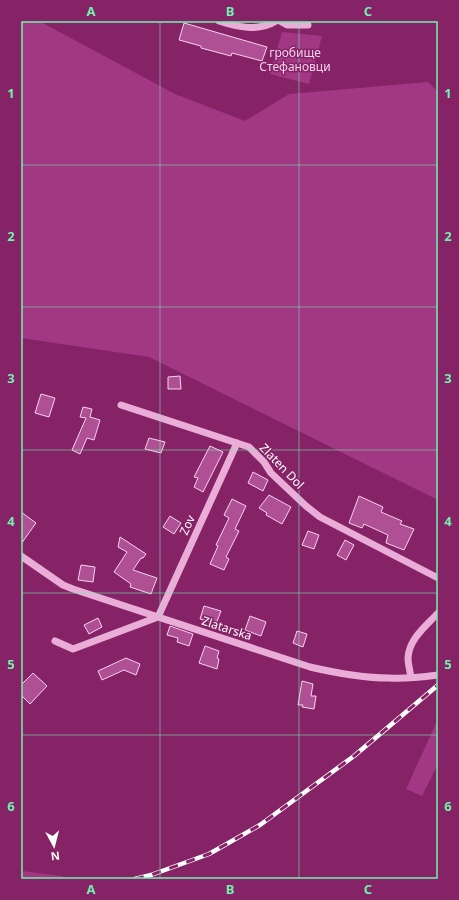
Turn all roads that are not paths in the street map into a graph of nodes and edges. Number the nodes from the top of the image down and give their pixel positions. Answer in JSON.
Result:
{"nodes":[{"id":1,"x":219,"y":21,"type":"edge"},
{"id":2,"x":276,"y":21,"type":"edge"},
{"id":3,"x":280,"y":21,"type":"edge"},
{"id":4,"x":308,"y":24,"type":"dead end"},
{"id":5,"x":121,"y":405,"type":"dead end"},
{"id":6,"x":237,"y":443,"type":"junction"},
{"id":7,"x":21,"y":556,"type":"edge"},
{"id":8,"x":438,"y":578,"type":"edge"},
{"id":9,"x":438,"y":613,"type":"edge"},
{"id":10,"x":158,"y":617,"type":"junction"},
{"id":11,"x":55,"y":641,"type":"dead end"},
{"id":12,"x":438,"y":675,"type":"edge"},
{"id":13,"x":411,"y":677,"type":"junction"}],
"edges":[{"from":1,"to":2,"type":"street"},
{"from":3,"to":4,"type":"street"},
{"from":5,"to":6,"type":"street","name":"Zlaten Dol"},
{"from":6,"to":8,"type":"street","name":"Zlaten Dol"},
{"from":6,"to":10,"type":"street","name":"Zov"},
{"from":7,"to":10,"type":"street","name":"Zlatarska"},
{"from":9,"to":13,"type":"street"},
{"from":10,"to":11,"type":"street"},
{"from":10,"to":13,"type":"street","name":"Zlatarska"},
{"from":12,"to":13,"type":"street","name":"Zlatarska"}]}
